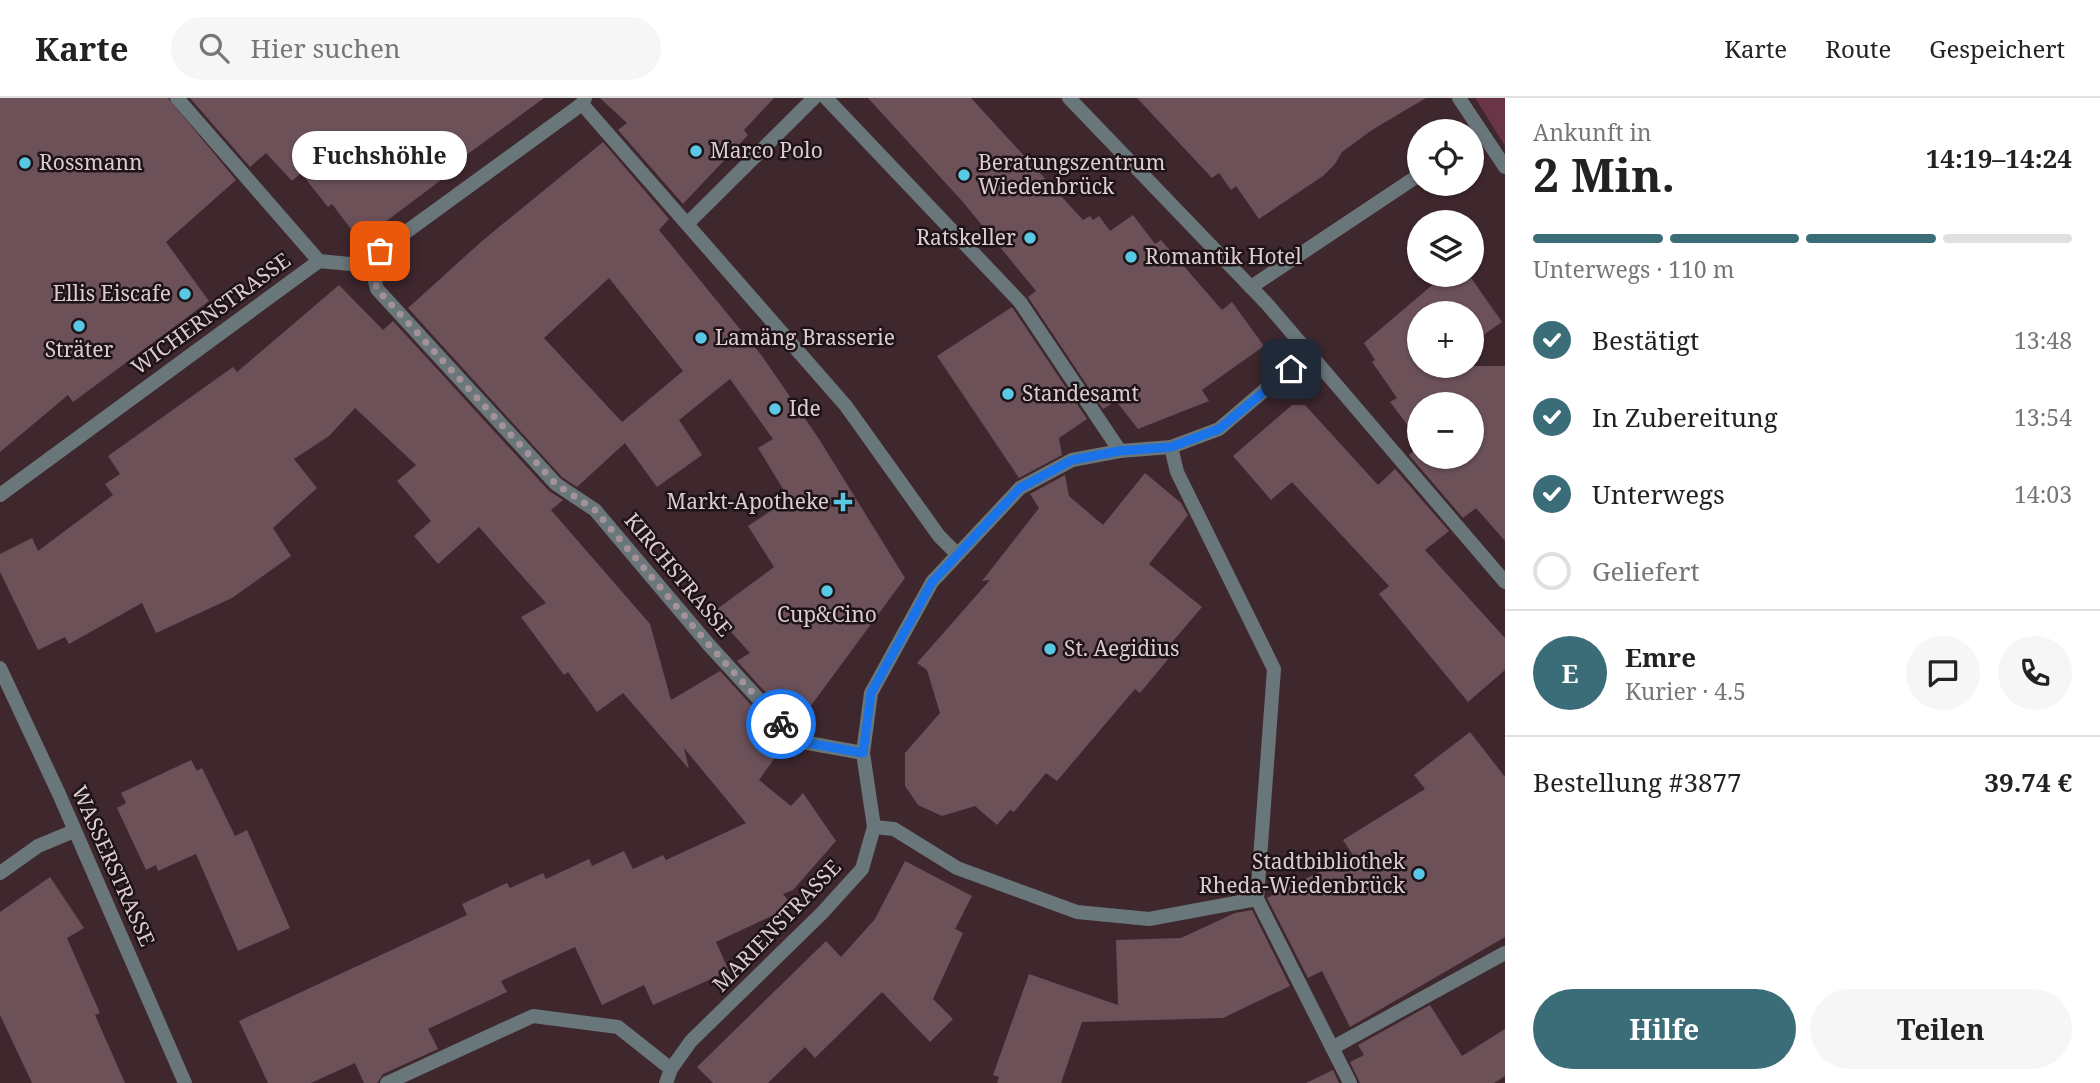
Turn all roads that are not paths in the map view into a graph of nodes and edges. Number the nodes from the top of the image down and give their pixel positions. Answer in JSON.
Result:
{"nodes":[{"id":1,"x":177,"y":98,"type":"edge"},
{"id":2,"x":814,"y":98,"type":"edge"},
{"id":3,"x":827,"y":98,"type":"edge"},
{"id":4,"x":1069,"y":98,"type":"edge"},
{"id":5,"x":1459,"y":98,"type":"edge"},
{"id":6,"x":584,"y":101,"type":"edge"},
{"id":7,"x":1469,"y":119,"type":"edge"},
{"id":8,"x":1484,"y":144,"type":"edge"},
{"id":9,"x":1505,"y":167,"type":"edge"},
{"id":10,"x":1407,"y":183,"type":"edge"},
{"id":11,"x":687,"y":224,"type":"junction"},
{"id":12,"x":319,"y":261,"type":"junction"},
{"id":13,"x":371,"y":266,"type":"junction"},
{"id":14,"x":1251,"y":287,"type":"junction"},
{"id":15,"x":1308,"y":353,"type":"junction"},
{"id":16,"x":1171,"y":447,"type":"junction"},
{"id":17,"x":1119,"y":451,"type":"junction"},
{"id":18,"x":0,"y":495,"type":"edge"},
{"id":19,"x":957,"y":554,"type":"junction"},
{"id":20,"x":1505,"y":582,"type":"edge"},
{"id":21,"x":0,"y":668,"type":"edge"},
{"id":22,"x":863,"y":753,"type":"junction"},
{"id":23,"x":874,"y":827,"type":"junction"},
{"id":24,"x":74,"y":831,"type":"junction"},
{"id":25,"x":0,"y":873,"type":"edge"},
{"id":26,"x":1257,"y":899,"type":"junction"},
{"id":27,"x":1505,"y":953,"type":"edge"},
{"id":28,"x":1332,"y":1048,"type":"junction"},
{"id":29,"x":671,"y":1069,"type":"junction"},
{"id":30,"x":185,"y":1083,"type":"edge"},
{"id":31,"x":387,"y":1083,"type":"edge"},
{"id":32,"x":666,"y":1083,"type":"edge"},
{"id":33,"x":1350,"y":1083,"type":"edge"}],
"edges":[{"from":1,"to":12,"type":"street"},
{"from":2,"to":11,"type":"street"},
{"from":3,"to":17,"type":"street"},
{"from":4,"to":14,"type":"street"},
{"from":5,"to":7,"type":"street"},
{"from":6,"to":11,"type":"street"},
{"from":6,"to":13,"type":"street"},
{"from":8,"to":9,"type":"street"},
{"from":10,"to":14,"type":"street"},
{"from":11,"to":19,"type":"street"},
{"from":12,"to":13,"type":"street","name":"WICHERNSTRASSE"},
{"from":12,"to":18,"type":"street","name":"WICHERNSTRASSE"},
{"from":13,"to":22,"type":"street","name":"KIRCHSTRASSE"},
{"from":14,"to":15,"type":"street"},
{"from":15,"to":16,"type":"street","name":"MARIENSTRASSE"},
{"from":15,"to":20,"type":"street"},
{"from":16,"to":17,"type":"street","name":"MARIENSTRASSE"},
{"from":16,"to":26,"type":"street"},
{"from":17,"to":19,"type":"street","name":"MARIENSTRASSE"},
{"from":19,"to":22,"type":"street","name":"MARIENSTRASSE"},
{"from":21,"to":24,"type":"street","name":"WASSERSTRASSE"},
{"from":22,"to":23,"type":"street","name":"MARIENSTRASSE"},
{"from":23,"to":26,"type":"street"},
{"from":23,"to":29,"type":"street","name":"MARIENSTRASSE"},
{"from":24,"to":25,"type":"street"},
{"from":24,"to":30,"type":"street","name":"WASSERSTRASSE"},
{"from":26,"to":28,"type":"street"},
{"from":27,"to":28,"type":"street"},
{"from":28,"to":33,"type":"street"},
{"from":29,"to":31,"type":"street"},
{"from":29,"to":32,"type":"street","name":"MARIENSTRASSE"}]}
